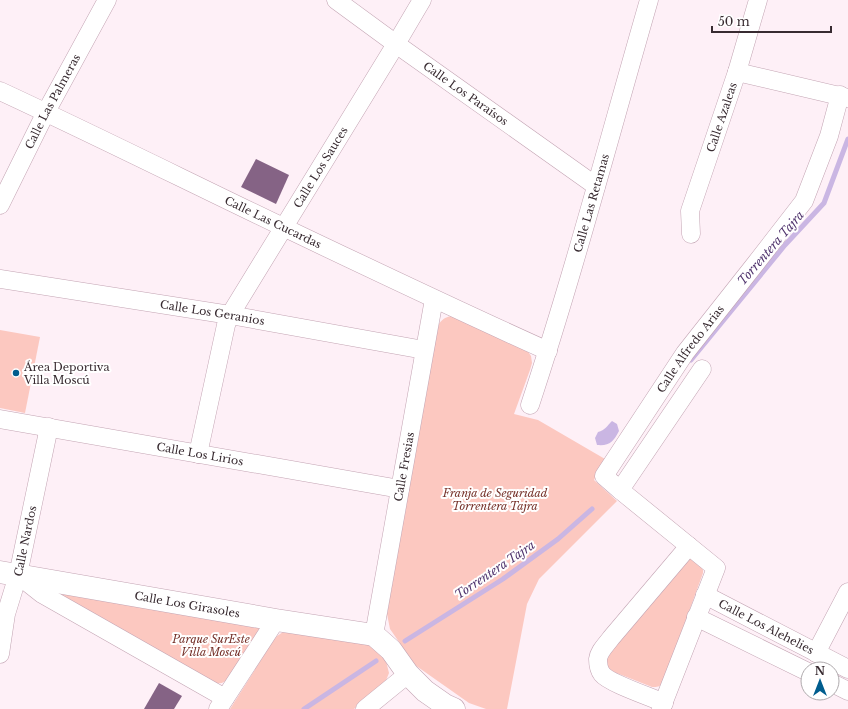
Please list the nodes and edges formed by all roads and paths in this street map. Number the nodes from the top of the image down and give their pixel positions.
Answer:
1 (107, 0) edge
2 (336, 0) edge
3 (422, 0) edge
4 (649, 0) edge
5 (758, 0) edge
6 (396, 44) junction
7 (737, 72) junction
8 (0, 91) edge
9 (844, 97) edge
10 (46, 112) junction
11 (596, 186) junction
12 (0, 205) edge
13 (284, 227) junction
14 (691, 234) dead end
15 (0, 279) edge
16 (434, 299) junction
17 (230, 315) junction
18 (424, 350) junction
19 (548, 351) junction
20 (702, 369) dead end
21 (530, 405) dead end
22 (0, 419) edge
23 (49, 427) junction
24 (198, 454) junction
25 (400, 489) junction
26 (620, 490) junction
27 (689, 546) junction
28 (9, 574) edge
29 (848, 592) edge
30 (705, 595) junction
31 (696, 617) junction
32 (276, 620) junction
33 (374, 635) junction
34 (816, 653) junction
35 (0, 654) edge
36 (800, 668) edge
37 (848, 670) edge
38 (408, 674) junction
39 (222, 704) edge
40 (662, 706) edge
41 (447, 708) edge
42 (365, 709) edge

1 - 10 street, Calle Las Palmeras
2 - 6 street, Calle Los Paraísos
3 - 6 street, Calle Los Sauces
4 - 11 street, Calle Las Retamas
5 - 7 street, Calle Azaleas
6 - 11 street, Calle Los Paraísos
6 - 13 street, Calle Los Sauces
7 - 9 street
7 - 14 street, Calle Azaleas
8 - 10 street, Calle Las Cucardas
9 - 26 street, Calle Alfredo Arias
10 - 12 street, Calle Las Palmeras
10 - 13 street, Calle Las Cucardas
11 - 19 street, Calle Las Retamas
13 - 16 street, Calle Las Cucardas
13 - 17 street, Calle Los Sauces
15 - 17 street, Calle Los Geranios
16 - 18 street, Calle Fresias
16 - 19 street, Calle Las Cucardas
17 - 18 street, Calle Los Geranios
17 - 24 street, Calle Los Sauces
18 - 25 street, Calle Fresias
19 - 21 street, Calle Las Retamas
20 - 26 street
22 - 23 street, Calle Los Lirios
23 - 24 street, Calle Los Lirios
23 - 28 street, Calle Nardos
24 - 25 street, Calle Los Lirios
25 - 33 street, Calle Fresias
26 - 27 street, Calle Alfredo Arias
27 - 30 street, Calle Alfredo Arias
27 - 40 street
28 - 32 street, Calle Los Girasoles
28 - 35 street, Calle Nardos
28 - 39 street
29 - 34 street
30 - 31 street
30 - 34 street, Calle Los Alehelies
31 - 36 street
31 - 40 street
32 - 33 street, Calle Los Girasoles
32 - 39 street
33 - 38 street
34 - 37 street, Calle Los Alehelies
38 - 41 street
38 - 42 street

